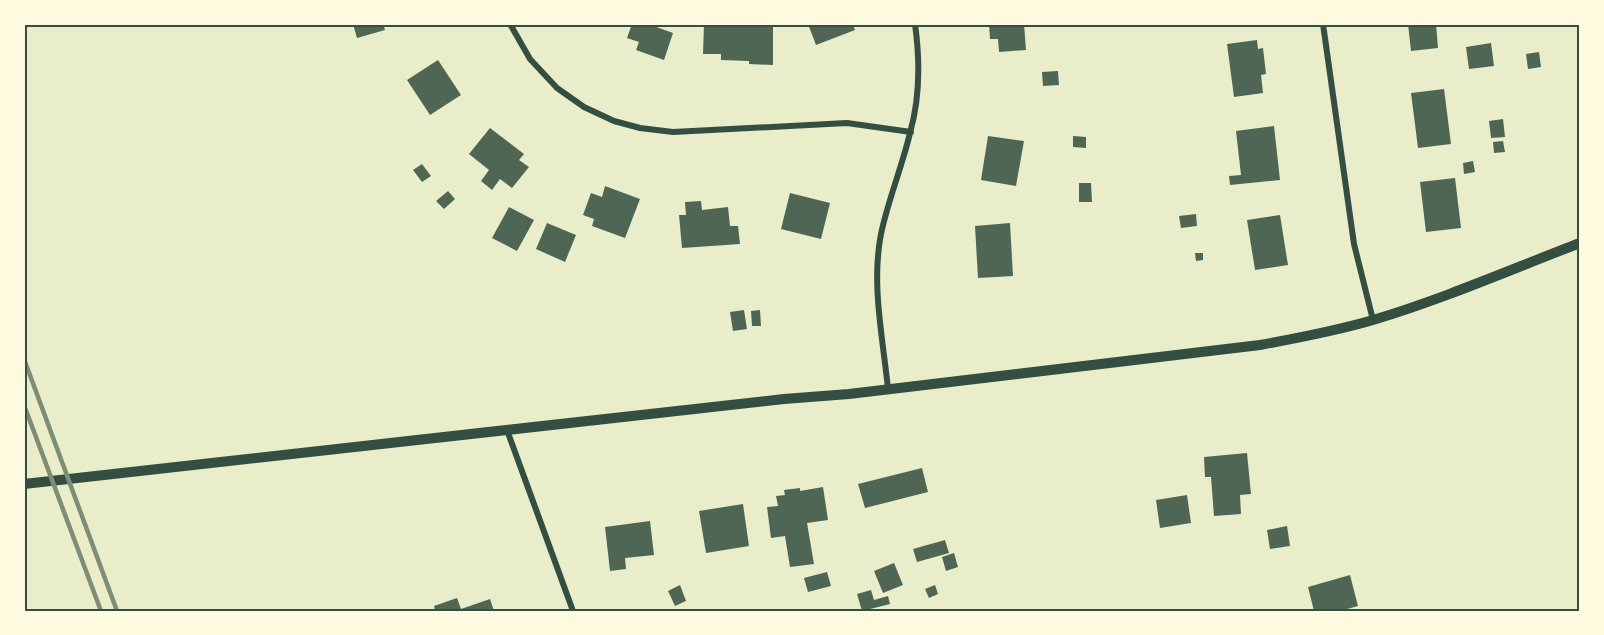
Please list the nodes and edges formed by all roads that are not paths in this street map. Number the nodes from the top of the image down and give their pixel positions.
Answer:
1 (510, 24) edge
2 (915, 24) edge
3 (1323, 24) edge
4 (911, 132) junction
5 (1580, 243) edge
6 (1373, 320) junction
7 (888, 389) junction
8 (507, 430) junction
9 (24, 484) edge
10 (573, 611) edge

1 - 4 street
2 - 4 street
3 - 6 street
4 - 7 street
5 - 6 street
6 - 7 street
7 - 8 street
8 - 9 street
8 - 10 street

